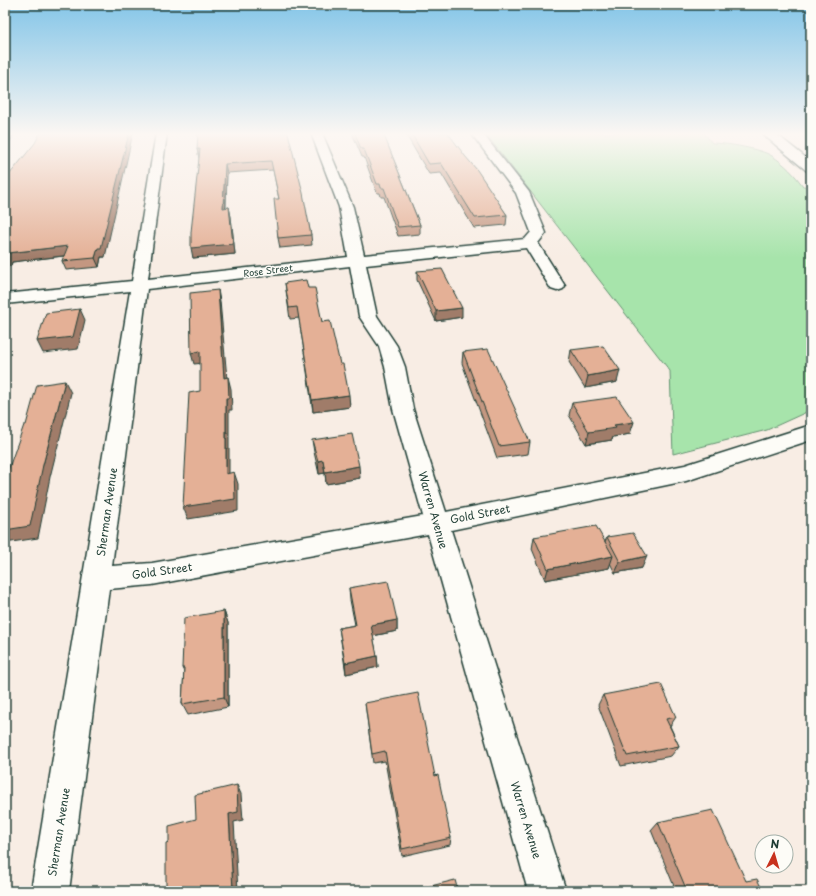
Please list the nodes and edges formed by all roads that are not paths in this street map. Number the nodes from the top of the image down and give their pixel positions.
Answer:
1 (155, 175) edge
2 (333, 175) edge
3 (509, 175) edge
4 (530, 243) junction
5 (356, 260) junction
6 (139, 285) junction
7 (557, 286) dead end
8 (5, 299) edge
9 (811, 432) edge
10 (437, 523) junction
11 (97, 579) junction
12 (50, 891) edge
13 (547, 891) edge

1 - 6 street, Sherman Avenue
2 - 5 street, Warren Avenue
3 - 4 street
4 - 5 street, Rose Street
4 - 7 street
5 - 6 street, Rose Street
5 - 10 street, Warren Avenue
6 - 8 street, Rose Street
6 - 11 street, Sherman Avenue
9 - 10 street, Gold Street
10 - 11 street, Gold Street
10 - 13 street, Warren Avenue
11 - 12 street, Sherman Avenue

